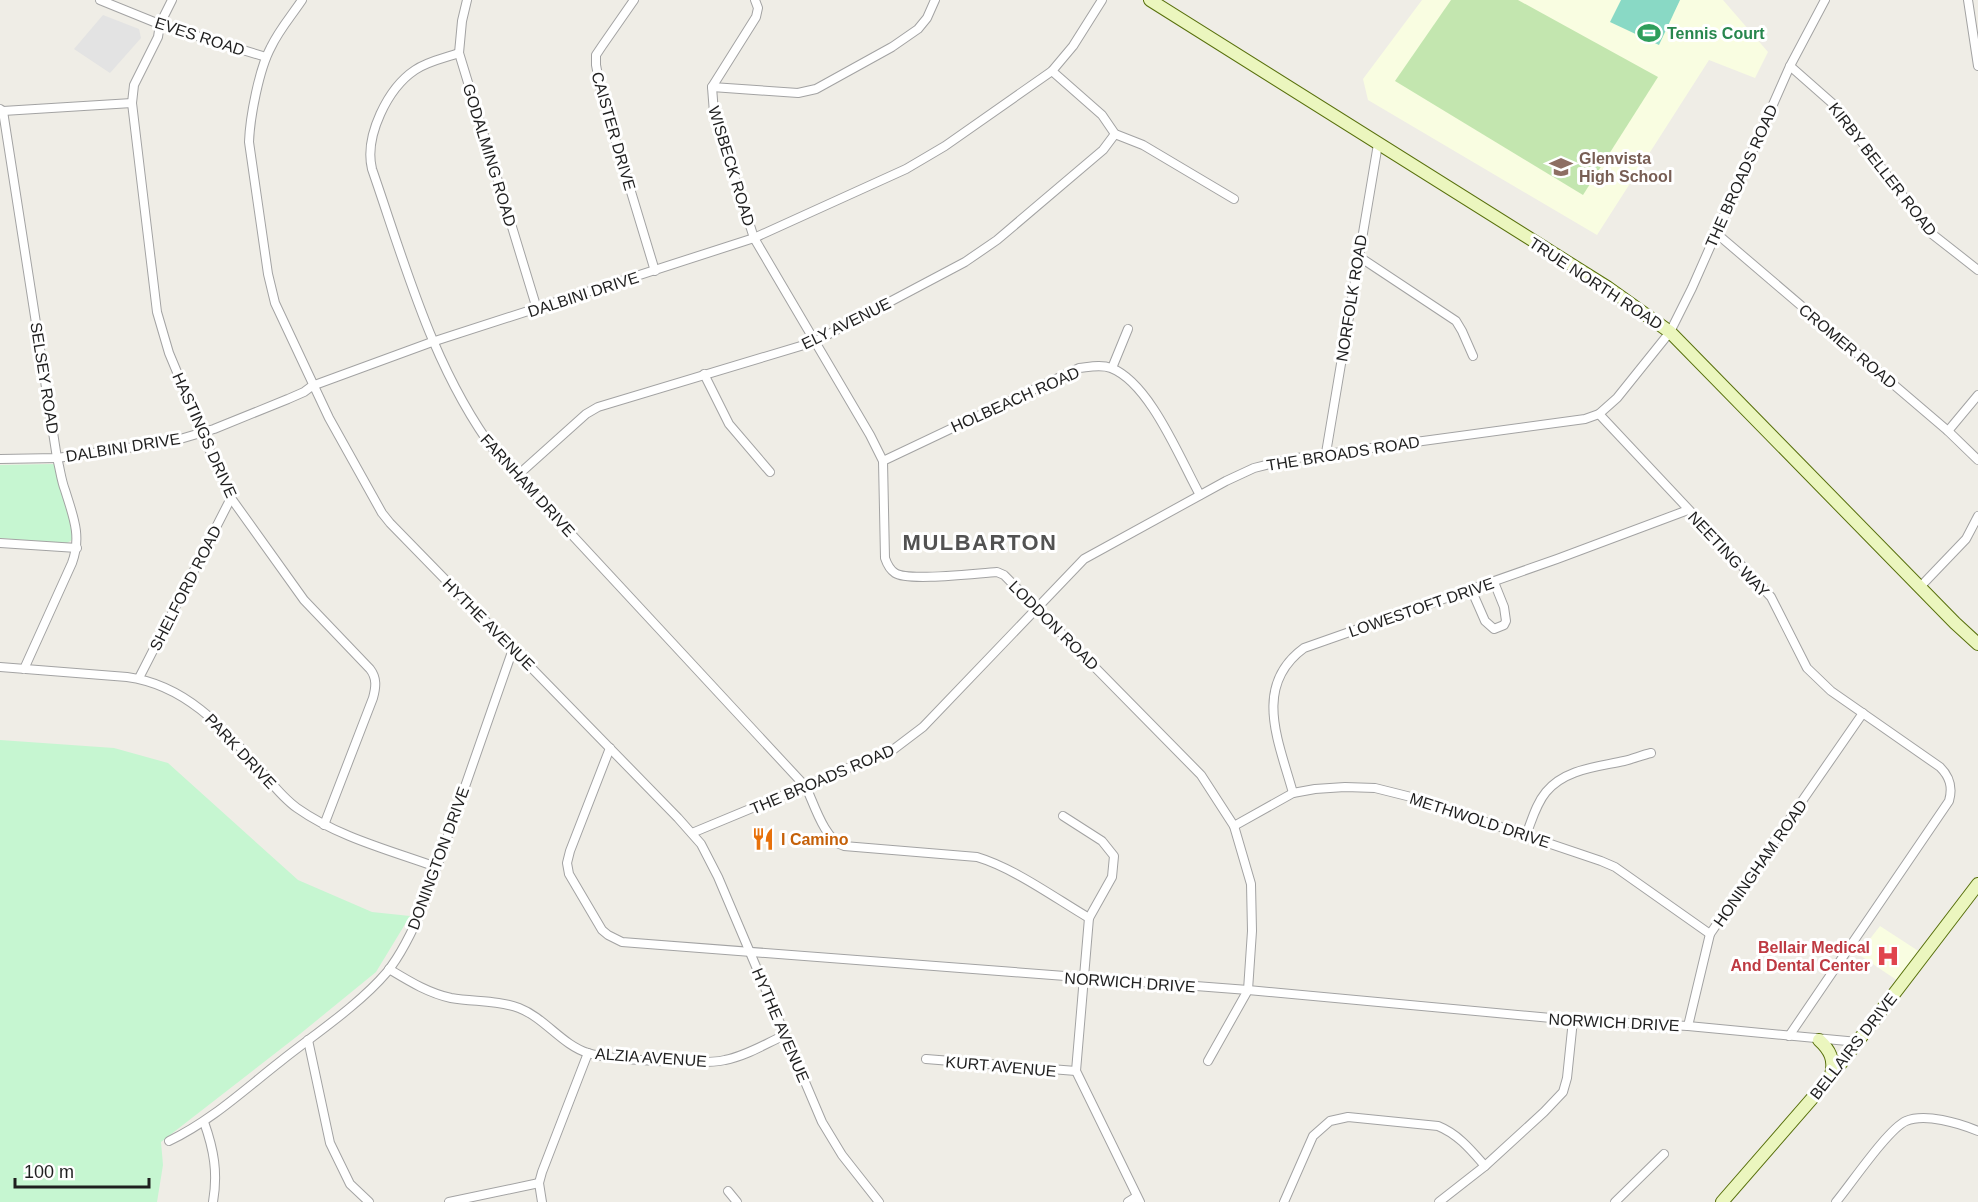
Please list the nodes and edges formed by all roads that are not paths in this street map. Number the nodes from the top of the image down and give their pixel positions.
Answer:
1 (100, 0) edge
2 (172, 0) edge
3 (302, 0) edge
4 (467, 0) edge
5 (634, 0) edge
6 (755, 0) edge
7 (935, 0) edge
8 (1102, 0) edge
9 (1150, 0) edge
10 (1825, 0) edge
11 (1968, 0) edge
12 (160, 24) junction
13 (459, 53) junction
14 (266, 57) junction
15 (1790, 66) junction
16 (1978, 66) edge
17 (1052, 71) junction
18 (712, 87) junction
19 (132, 103) junction
20 (2, 110) edge
21 (1115, 134) junction
22 (1378, 144) junction
23 (1234, 199) dead end
24 (1716, 233) junction
25 (753, 238) junction
26 (1358, 256) junction
27 (1978, 270) edge
28 (655, 271) junction
29 (537, 309) junction
30 (1128, 329) dead end
31 (1670, 332) junction
32 (432, 342) junction
33 (814, 342) junction
34 (1473, 356) dead end
35 (1112, 368) junction
36 (704, 374) junction
37 (312, 386) junction
38 (1978, 394) edge
39 (1599, 414) junction
40 (1948, 431) junction
41 (202, 433) junction
42 (1326, 453) junction
43 (57, 458) junction
44 (0, 459) edge
45 (1978, 460) edge
46 (883, 461) junction
47 (770, 472) dead end
48 (518, 475) junction
49 (1200, 495) junction
50 (231, 498) junction
51 (1688, 510) junction
52 (1978, 516) edge
53 (0, 543) edge
54 (77, 548) junction
55 (1494, 582) junction
56 (1920, 587) junction
57 (1471, 589) junction
58 (1038, 607) junction
59 (1978, 644) edge
60 (513, 649) junction
61 (0, 667) edge
62 (24, 669) junction
63 (139, 678) junction
64 (1863, 713) junction
65 (610, 748) junction
66 (1652, 753) dead end
67 (806, 786) junction
68 (1293, 793) junction
69 (1063, 816) dead end
70 (324, 825) junction
71 (1234, 826) junction
72 (692, 833) junction
73 (1526, 835) junction
74 (436, 867) junction
75 (1978, 884) edge
76 (1089, 918) junction
77 (1710, 934) junction
78 (750, 952) junction
79 (389, 969) junction
80 (1083, 979) junction
81 (1248, 990) junction
82 (1573, 1020) junction
83 (1688, 1026) junction
84 (784, 1035) junction
85 (1789, 1036) junction
86 (308, 1040) junction
87 (1819, 1040) junction
88 (1858, 1042) junction
89 (588, 1053) junction
90 (926, 1059) dead end
91 (1208, 1061) dead end
92 (1076, 1071) junction
93 (1829, 1079) junction
94 (204, 1122) junction
95 (1978, 1131) edge
96 (169, 1141) dead end
97 (1664, 1154) dead end
98 (1485, 1166) junction
99 (539, 1183) junction
100 (728, 1191) dead end
101 (1138, 1199) edge
102 (213, 1202) edge
103 (369, 1202) edge
104 (449, 1202) edge
105 (542, 1202) edge
106 (737, 1202) edge
107 (879, 1202) edge
108 (1128, 1202) edge
109 (1284, 1202) edge
110 (1439, 1202) edge
111 (1615, 1202) edge
112 (1722, 1202) edge
113 (1836, 1202) edge

1 - 12 street, EVES ROAD
2 - 12 street, HASTINGS DRIVE
3 - 14 street, HYTHE AVENUE
4 - 13 street, GODALMING ROAD
5 - 28 street, CAISTER DRIVE
6 - 18 street, WISBECK ROAD
7 - 18 street
8 - 17 street, DALBINI DRIVE
9 - 22 main road, TRUE NORTH ROAD
10 - 15 street, THE BROADS ROAD
11 - 16 street
12 - 14 street, EVES ROAD
12 - 19 street, HASTINGS DRIVE
13 - 29 street, GODALMING ROAD
13 - 32 street, FARNHAM DRIVE
14 - 37 street, HYTHE AVENUE
15 - 24 street, THE BROADS ROAD
15 - 27 street, KIRBY BELLER ROAD
17 - 21 street
17 - 25 street, DALBINI DRIVE
18 - 25 street, WISBECK ROAD
19 - 20 street
19 - 41 street, HASTINGS DRIVE
20 - 43 street, SELSEY ROAD
21 - 23 street
21 - 33 street, ELY AVENUE
22 - 26 street, NORFOLK ROAD
22 - 31 main road, TRUE NORTH ROAD
24 - 31 street, THE BROADS ROAD
24 - 40 street, CROMER ROAD
25 - 28 street, DALBINI DRIVE
25 - 33 street, LODDON ROAD
26 - 34 street
26 - 42 street, NORFOLK ROAD
28 - 29 street, DALBINI DRIVE
29 - 32 street, DALBINI DRIVE
30 - 35 street
31 - 39 street, THE BROADS ROAD
31 - 56 main road, TRUE NORTH ROAD
32 - 37 street, DALBINI DRIVE
32 - 48 street, FARNHAM DRIVE
33 - 36 street, ELY AVENUE
33 - 46 street, LODDON ROAD
35 - 46 street, HOLBEACH ROAD
35 - 49 street
36 - 47 street
36 - 48 street, ELY AVENUE
37 - 41 street, DALBINI DRIVE
37 - 60 street, HYTHE AVENUE
38 - 40 street
39 - 42 street, THE BROADS ROAD
39 - 51 street, NEETING WAY
40 - 45 street, CROMER ROAD
41 - 43 street, DALBINI DRIVE
41 - 50 street, HASTINGS DRIVE
42 - 49 street, THE BROADS ROAD
43 - 44 street, DALBINI DRIVE
43 - 54 street, SELSEY ROAD
46 - 58 street, LODDON ROAD
48 - 67 street, FARNHAM DRIVE
49 - 58 street, THE BROADS ROAD
50 - 63 street, SHELFORD ROAD
50 - 70 street, HASTINGS DRIVE
51 - 55 street, LOWESTOFT DRIVE
51 - 64 street, NEETING WAY
52 - 56 street
53 - 54 street
54 - 62 street
55 - 57 street, LOWESTOFT DRIVE
55 - 57 street
56 - 59 main road, TRUE NORTH ROAD
57 - 68 street, LOWESTOFT DRIVE
58 - 67 street, THE BROADS ROAD
58 - 71 street, LODDON ROAD
60 - 65 street, HYTHE AVENUE
60 - 74 street, DONINGTON DRIVE
61 - 62 street, PARK DRIVE
62 - 63 street, PARK DRIVE
63 - 70 street, PARK DRIVE
64 - 77 street, HONINGHAM ROAD
64 - 85 street, NEETING WAY
65 - 72 street, HYTHE AVENUE
65 - 78 street, NORWICH DRIVE
66 - 73 street
67 - 72 street, THE BROADS ROAD
67 - 76 street, FARNHAM DRIVE
68 - 71 street, METHWOLD DRIVE
68 - 73 street, METHWOLD DRIVE
69 - 76 street
70 - 74 street, PARK DRIVE
71 - 81 street, LODDON ROAD
72 - 78 street, HYTHE AVENUE
73 - 77 street, METHWOLD DRIVE
74 - 79 street, DONINGTON DRIVE
75 - 88 main road, BELLAIRS DRIVE
76 - 80 street
77 - 83 street, HONINGHAM ROAD
78 - 80 street, NORWICH DRIVE
78 - 84 street, HYTHE AVENUE
79 - 86 street, DONINGTON DRIVE
79 - 89 street, ALZIA AVENUE
80 - 81 street, NORWICH DRIVE
80 - 92 street
81 - 82 street, NORWICH DRIVE
81 - 91 street, LODDON ROAD
82 - 83 street, NORWICH DRIVE
82 - 98 street
83 - 85 street, NORWICH DRIVE
84 - 89 street, ALZIA AVENUE
84 - 107 street, HYTHE AVENUE
85 - 87 street, NORWICH DRIVE
86 - 94 street, DONINGTON DRIVE
86 - 103 street
87 - 88 street, NORWICH DRIVE
87 - 93 main road
88 - 93 main road, BELLAIRS DRIVE
89 - 99 street
90 - 92 street, KURT AVENUE
92 - 101 street
93 - 112 main road, BELLAIRS DRIVE
94 - 96 street, DONINGTON DRIVE
94 - 102 street
95 - 113 street
97 - 111 street
98 - 109 street
98 - 110 street
99 - 104 street
99 - 105 street
100 - 106 street
101 - 108 street

